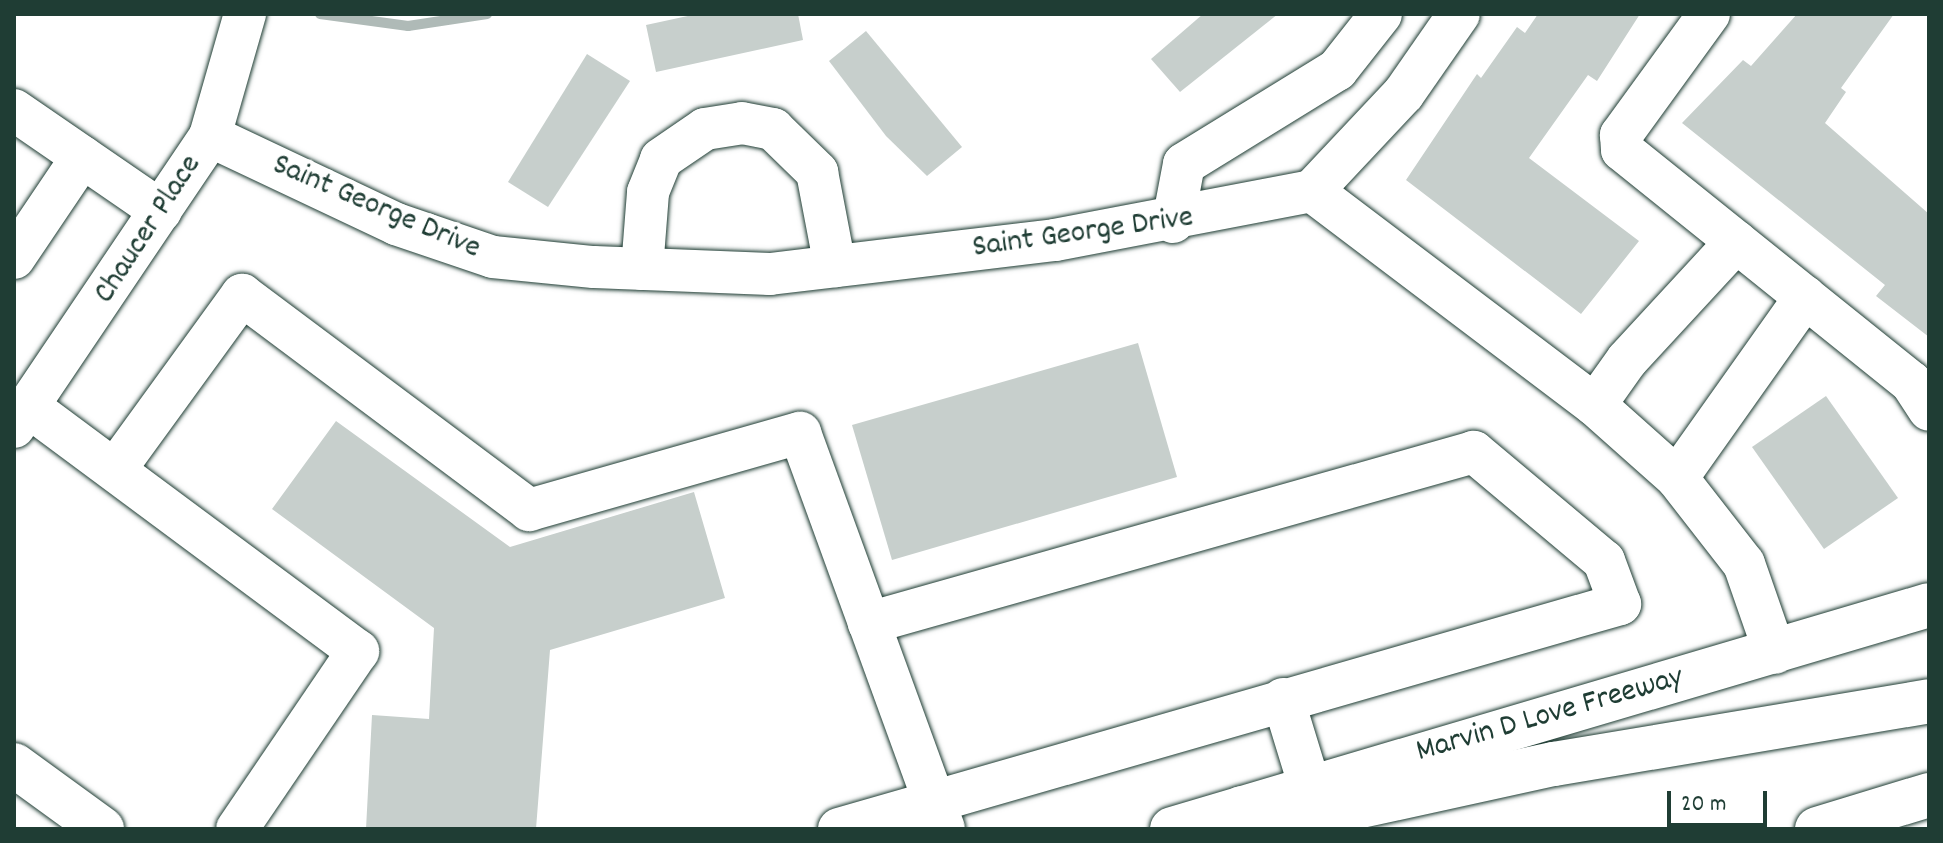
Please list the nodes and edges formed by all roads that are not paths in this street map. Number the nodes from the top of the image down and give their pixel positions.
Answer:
1 (245, 14) edge
2 (1381, 14) edge
3 (1459, 14) edge
4 (1709, 14) edge
5 (14, 110) edge
6 (210, 136) junction
7 (82, 157) junction
8 (1312, 191) junction
9 (161, 211) junction
10 (1173, 222) junction
11 (1736, 242) junction
12 (14, 258) edge
13 (835, 266) junction
14 (642, 269) junction
15 (1805, 297) junction
16 (1595, 405) junction
17 (1929, 410) edge
18 (21, 417) edge
19 (117, 467) junction
20 (1677, 478) junction
21 (1929, 605) edge
22 (869, 623) junction
23 (1775, 653) junction
24 (1283, 699) junction
25 (1929, 701) edge
26 (14, 765) edge
27 (1309, 784) junction
28 (1929, 795) edge
29 (1242, 808) junction
30 (938, 814) edge
31 (251, 824) edge
32 (102, 829) edge
33 (839, 829) edge
34 (1172, 829) edge
35 (1817, 829) edge

1 - 6 street, Chaucer Place
2 - 10 street
3 - 8 street
4 - 11 street
5 - 7 street
6 - 9 street, Chaucer Place
6 - 14 street, Saint George Drive
7 - 9 street
7 - 12 street
8 - 10 street, Saint George Drive
8 - 16 street
9 - 18 street, Chaucer Place
10 - 13 street, Saint George Drive
11 - 15 street
11 - 16 street
13 - 14 street, Saint George Drive
13 - 14 street
15 - 17 street
15 - 20 street
16 - 20 street
18 - 19 street
19 - 22 street
19 - 31 street
20 - 23 street
21 - 23 main road, Marvin D Love Freeway
22 - 24 street
22 - 30 street
23 - 27 main road, Marvin D Love Freeway
24 - 27 street
24 - 30 street
25 - 29 main road
26 - 32 main road
27 - 29 main road, Marvin D Love Freeway
28 - 35 main road
29 - 34 main road, Marvin D Love Freeway
30 - 33 street

